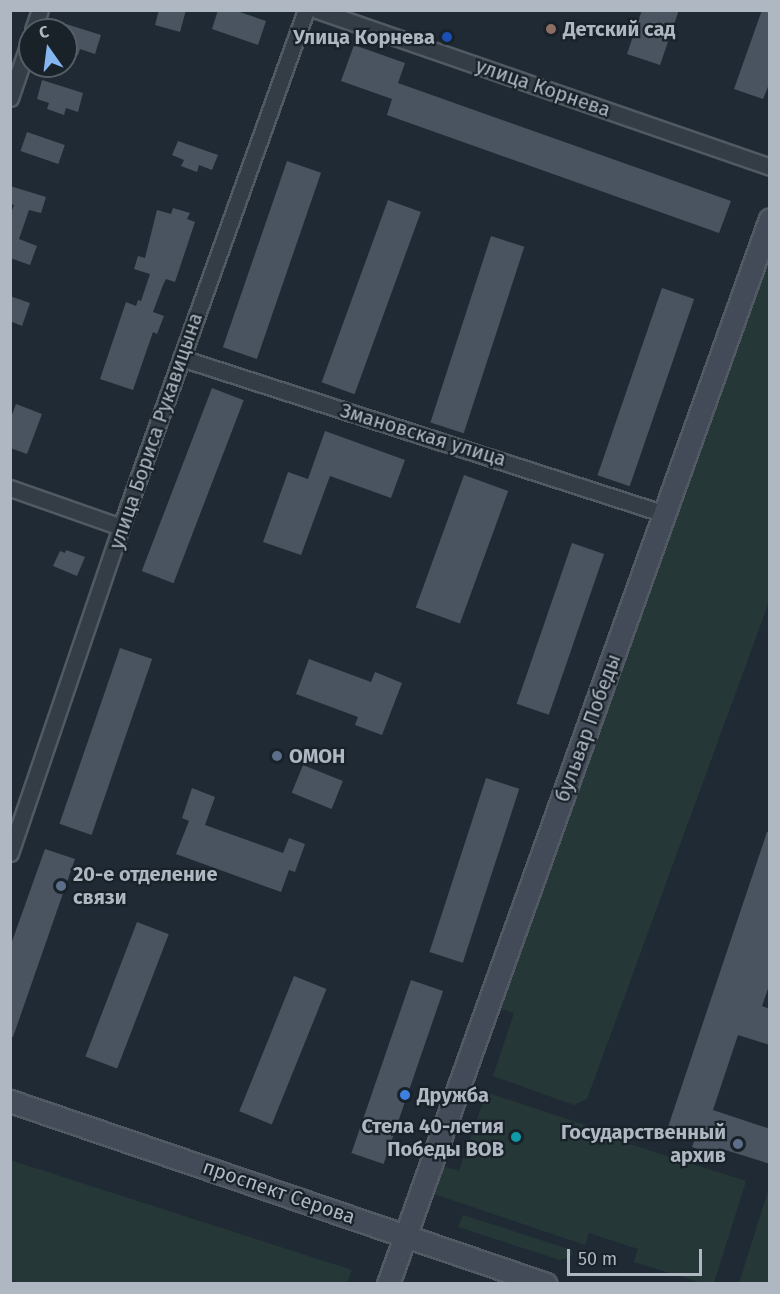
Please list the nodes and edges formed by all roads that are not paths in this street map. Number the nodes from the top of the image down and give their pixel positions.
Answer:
1 (306, 10) edge
2 (317, 10) edge
3 (18, 75) edge
4 (10, 98) edge
5 (770, 167) edge
6 (770, 219) edge
7 (181, 358) junction
8 (10, 488) edge
9 (664, 514) junction
10 (121, 527) junction
11 (10, 853) edge
12 (10, 1101) edge
13 (406, 1236) junction
14 (388, 1284) edge
15 (546, 1284) edge

1 - 7 street, улица Бориса Рукавицына
2 - 5 street, улица Корнева
3 - 4 street
6 - 9 street, бульвар Победы
7 - 9 street, Змановская улица
7 - 10 street, улица Бориса Рукавицына
8 - 10 street
9 - 13 street, бульвар Победы
10 - 11 street, улица Бориса Рукавицына
12 - 13 street, проспект Серова
13 - 14 street, бульвар Победы
13 - 15 street, проспект Серова

